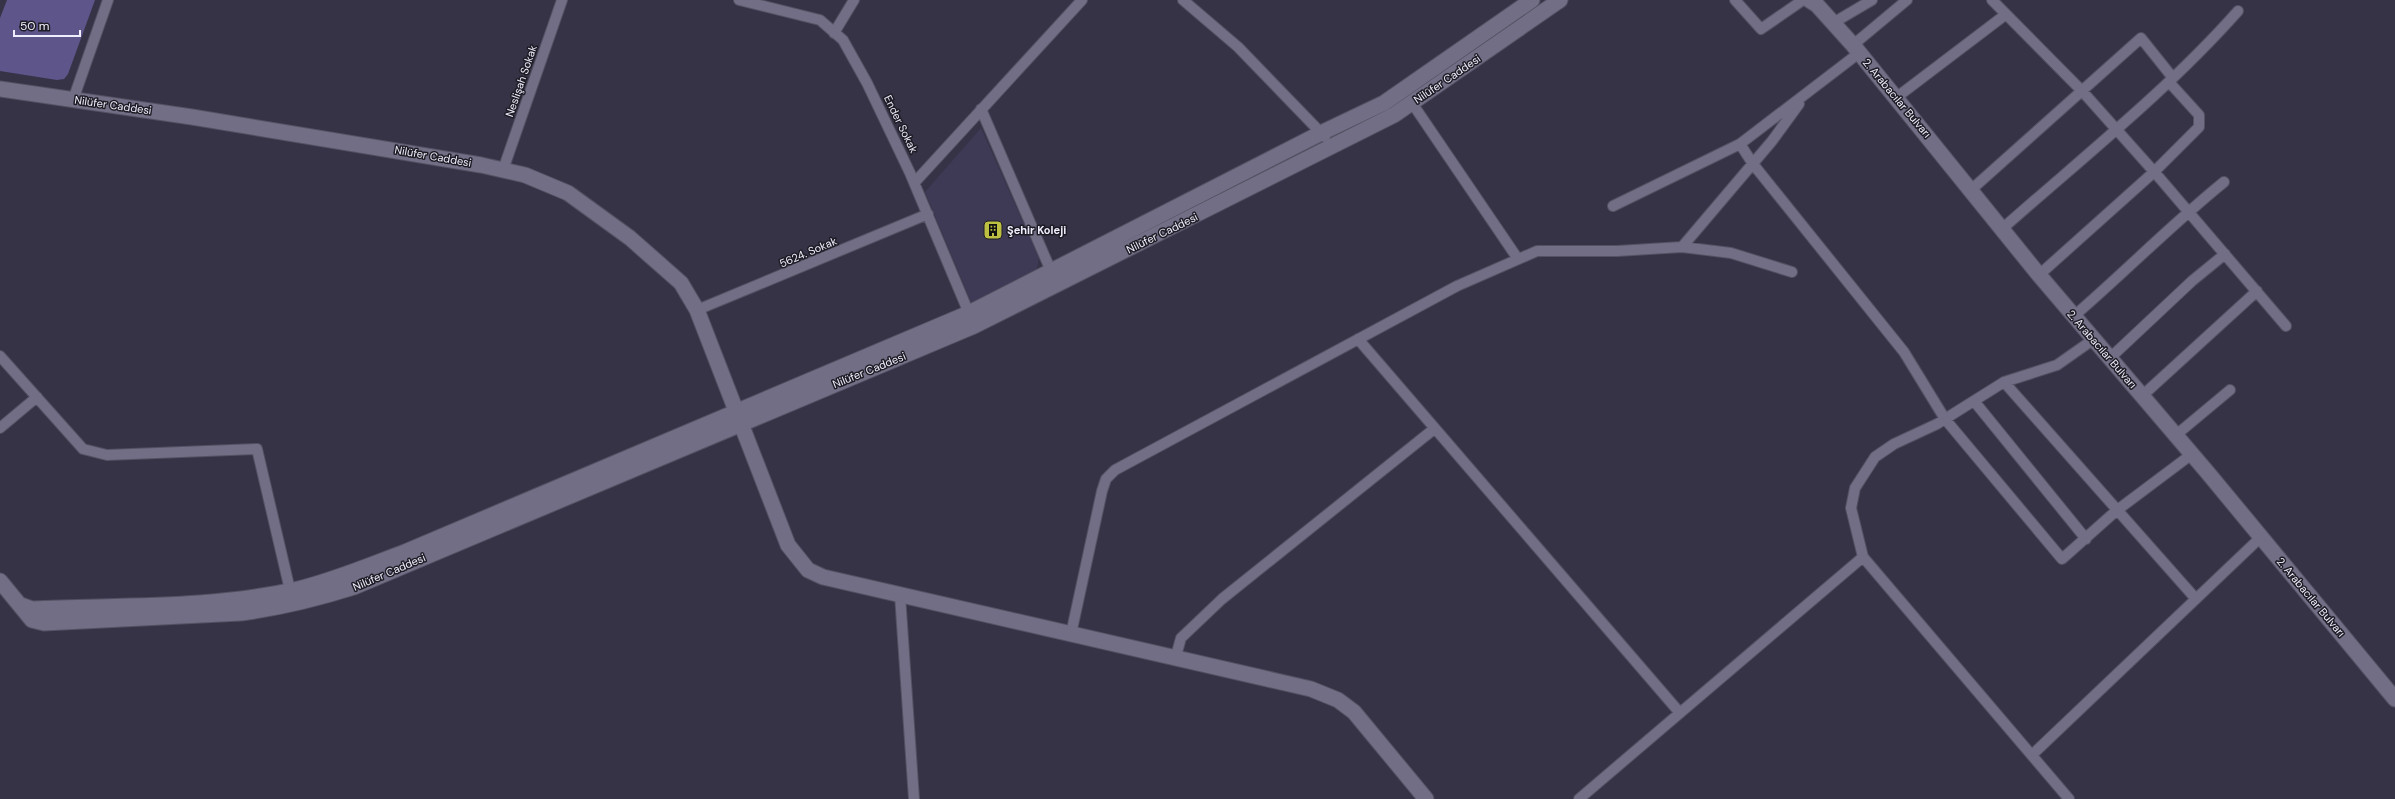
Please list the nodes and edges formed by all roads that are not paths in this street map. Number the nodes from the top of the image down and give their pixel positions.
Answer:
1 (108, 0) edge
2 (562, 0) edge
3 (740, 0) edge
4 (854, 0) edge
5 (1082, 0) edge
6 (1183, 0) edge
7 (1532, 0) edge
8 (1560, 0) edge
9 (1735, 0) edge
10 (1872, 0) edge
11 (1907, 0) edge
12 (1992, 0) edge
13 (1814, 1) edge
14 (2238, 11) dead end
15 (2006, 15) junction
16 (1834, 23) junction
17 (834, 33) junction
18 (1856, 49) junction
19 (2171, 80) junction
20 (0, 90) edge
21 (2083, 92) junction
22 (1806, 94) junction
23 (1897, 97) junction
24 (73, 100) junction
25 (1412, 103) junction
26 (981, 109) junction
27 (2116, 129) junction
28 (1321, 133) junction
29 (1740, 144) junction
30 (1334, 146) junction
31 (1753, 164) junction
32 (503, 170) junction
33 (2154, 172) junction
34 (914, 182) junction
35 (2224, 182) dead end
36 (1972, 189) junction
37 (1613, 206) dead end
38 (2188, 211) junction
39 (928, 214) junction
40 (2002, 229) junction
41 (1682, 247) junction
42 (2225, 254) junction
43 (1518, 259) junction
44 (1051, 271) junction
45 (1792, 272) dead end
46 (2039, 275) junction
47 (2257, 291) junction
48 (697, 310) junction
49 (2074, 316) junction
50 (971, 320) junction
51 (2286, 326) dead end
52 (1358, 339) junction
53 (2094, 339) junction
54 (0, 356) edge
55 (2110, 358) junction
56 (2004, 382) junction
57 (2230, 390) dead end
58 (2142, 396) junction
59 (37, 397) junction
60 (1974, 401) junction
61 (739, 417) junction
62 (1945, 419) junction
63 (0, 428) edge
64 (1434, 429) junction
65 (2176, 435) junction
66 (2192, 454) junction
67 (2116, 511) junction
68 (2261, 537) junction
69 (2086, 538) junction
70 (1863, 557) junction
71 (0, 581) edge
72 (290, 590) junction
73 (900, 595) junction
74 (2196, 599) junction
75 (21, 605) junction
76 (1071, 634) junction
77 (1176, 656) junction
78 (2395, 699) edge
79 (1680, 713) junction
80 (2032, 755) junction
81 (914, 799) edge
82 (1426, 799) edge
83 (1579, 799) edge
84 (2069, 799) edge

1 - 24 street
2 - 32 street, Neslişah Sokak
3 - 17 street, Ender Sokak
4 - 17 street
5 - 26 street
6 - 28 street
7 - 28 street
8 - 25 street, Nilüfer Caddesi
9 - 13 street
10 - 16 street
11 - 18 street
12 - 15 street
13 - 16 street, 2. Arabacılar Bulvarı
14 - 19 street
15 - 21 street
15 - 23 street
16 - 18 street, 2. Arabacılar Bulvarı
17 - 34 street, Ender Sokak
18 - 22 street
18 - 23 street, 2. Arabacılar Bulvarı
19 - 21 street
19 - 27 street
19 - 33 street
20 - 24 street, Nilüfer Caddesi
21 - 27 street
21 - 36 street
22 - 29 street
22 - 31 street
23 - 36 street, 2. Arabacılar Bulvarı
24 - 32 street, Nilüfer Caddesi
25 - 30 street, Nilüfer Caddesi
25 - 43 street
26 - 34 street
26 - 44 street
27 - 33 street
27 - 40 street
28 - 30 street
28 - 44 street
29 - 31 street
29 - 37 street
30 - 50 street, Nilüfer Caddesi
31 - 41 street
31 - 62 street
32 - 48 street, Nilüfer Caddesi
33 - 38 street
33 - 46 street
34 - 39 street, Ender Sokak
35 - 38 street
36 - 40 street, 2. Arabacılar Bulvarı
38 - 42 street
38 - 49 street
39 - 48 street, 5624. Sokak
39 - 50 street, Ender Sokak
40 - 46 street, 2. Arabacılar Bulvarı
41 - 43 street
41 - 45 street
42 - 47 street
42 - 55 street
43 - 52 street
44 - 50 street
46 - 49 street, 2. Arabacılar Bulvarı
47 - 51 street
47 - 58 street
48 - 61 street, Nilüfer Caddesi
49 - 53 street, 2. Arabacılar Bulvarı
50 - 61 street, Nilüfer Caddesi
52 - 64 street
52 - 76 street
53 - 55 street, 2. Arabacılar Bulvarı
53 - 56 street
54 - 59 street
55 - 58 street, 2. Arabacılar Bulvarı
56 - 60 street
56 - 67 street
57 - 65 street
58 - 65 street, 2. Arabacılar Bulvarı
59 - 63 street
59 - 72 street
60 - 62 street
60 - 69 street
61 - 72 street
61 - 73 street
61 - 75 street, Nilüfer Caddesi
62 - 69 street
62 - 70 street
64 - 77 street
64 - 79 street
65 - 66 street, 2. Arabacılar Bulvarı
66 - 67 street
66 - 68 street, 2. Arabacılar Bulvarı
67 - 69 street
67 - 74 street
68 - 74 street
68 - 78 street, 2. Arabacılar Bulvarı
70 - 79 street
70 - 80 street
71 - 75 street, Nilüfer Caddesi
72 - 75 street
73 - 76 street
73 - 81 street
74 - 80 street
76 - 77 street
77 - 82 street
79 - 83 street
80 - 84 street

